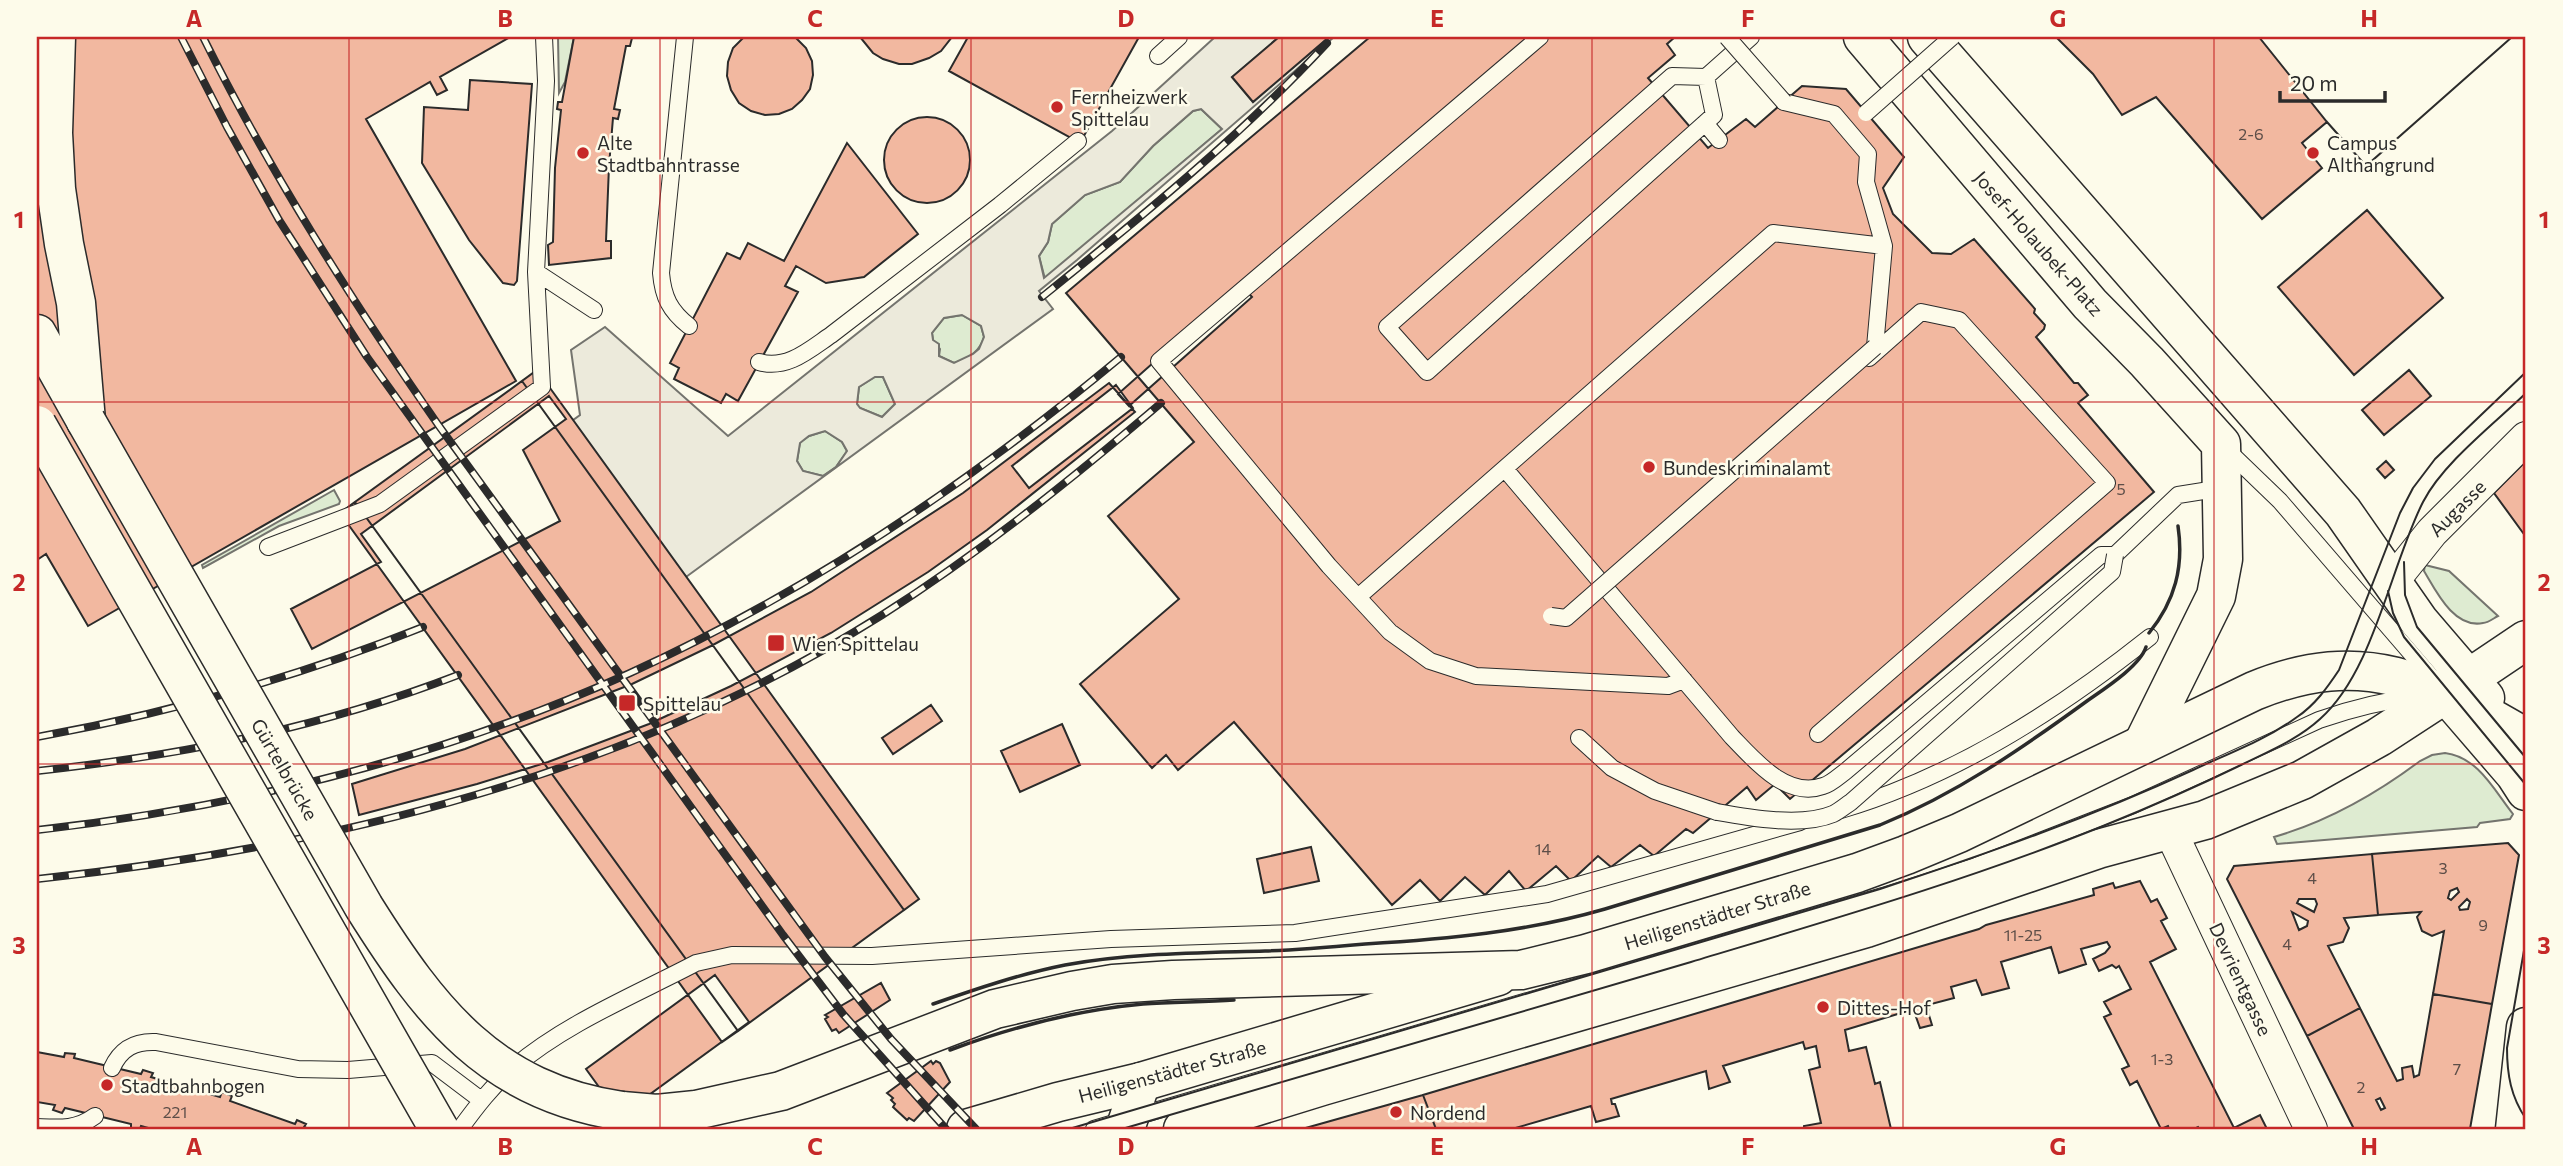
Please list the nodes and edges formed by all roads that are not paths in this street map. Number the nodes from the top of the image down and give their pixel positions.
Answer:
1 (56, 37) edge
2 (544, 37) edge
3 (685, 37) edge
4 (1179, 37) edge
5 (1540, 37) edge
6 (1727, 37) edge
7 (1751, 37) edge
8 (1863, 37) edge
9 (1927, 37) edge
10 (1952, 37) edge
11 (1158, 56) dead end
12 (1706, 77) junction
13 (1705, 122) junction
14 (1848, 130) junction
15 (1719, 140) dead end
16 (1078, 141) dead end
17 (1884, 246) junction
18 (536, 271) junction
19 (594, 310) dead end
20 (689, 326) dead end
21 (37, 334) edge
22 (759, 362) dead end
23 (2260, 415) junction
24 (86, 421) junction
25 (37, 425) edge
26 (2526, 438) edge
27 (2221, 444) junction
28 (1505, 469) junction
29 (2222, 488) junction
30 (268, 547) dead end
31 (2115, 555) junction
32 (1607, 590) junction
33 (2382, 595) junction
34 (1358, 597) junction
35 (1551, 616) dead end
36 (2150, 637) dead end
37 (2526, 640) edge
38 (1684, 680) junction
39 (2457, 686) junction
40 (2518, 733) edge
41 (1818, 734) dead end
42 (1579, 738) dead end
43 (2143, 744) junction
44 (2526, 792) edge
45 (2170, 830) junction
46 (1521, 970) junction
47 (2526, 1027) edge
48 (112, 1068) dead end
49 (1141, 1082) junction
50 (481, 1100) junction
51 (95, 1115) dead end
52 (1116, 1126) edge
53 (37, 1127) edge
54 (439, 1129) edge
55 (460, 1129) edge
56 (966, 1129) edge
57 (1183, 1129) edge
58 (2311, 1129) edge
59 (2515, 1129) edge

1 - 24 main road
2 - 18 lane
3 - 20 lane
4 - 11 lane
5 - 34 lane
6 - 14 lane, bridge
7 - 12 lane
8 - 27 main road, Josef-Holaubek-Platz
9 - 23 main road
10 - 14 lane, bridge
12 - 13 lane
12 - 13 lane
13 - 15 lane
14 - 17 lane
16 - 22 lane
17 - 28 lane
17 - 35 lane, bridge
18 - 19 lane
18 - 30 lane
21 - 24 main road, Gürtelbrücke
23 - 27 street
23 - 33 main road
24 - 46 main road, Gürtelbrücke, bridge
25 - 54 main road, bridge
26 - 33 street, Augasse
27 - 29 main road
27 - 33 lane
28 - 32 lane
28 - 34 lane
29 - 31 lane
29 - 43 main road
31 - 38 lane
31 - 42 lane, bridge
32 - 38 lane
32 - 41 lane
33 - 39 main road
34 - 38 lane
36 - 50 lane
37 - 39 main road
39 - 40 main road, Heiligenstädter Straße
39 - 43 main road, Heiligenstädter Straße
39 - 44 main road
39 - 45 main road
39 - 52 lane
43 - 46 main road, Heiligenstädter Straße
45 - 57 main road
45 - 58 street, Devrientgasse
46 - 49 main road, Heiligenstädter Straße
47 - 59 main road
48 - 50 lane
49 - 52 main road
49 - 56 main road, Heiligenstädter Straße
50 - 55 lane
51 - 53 lane

